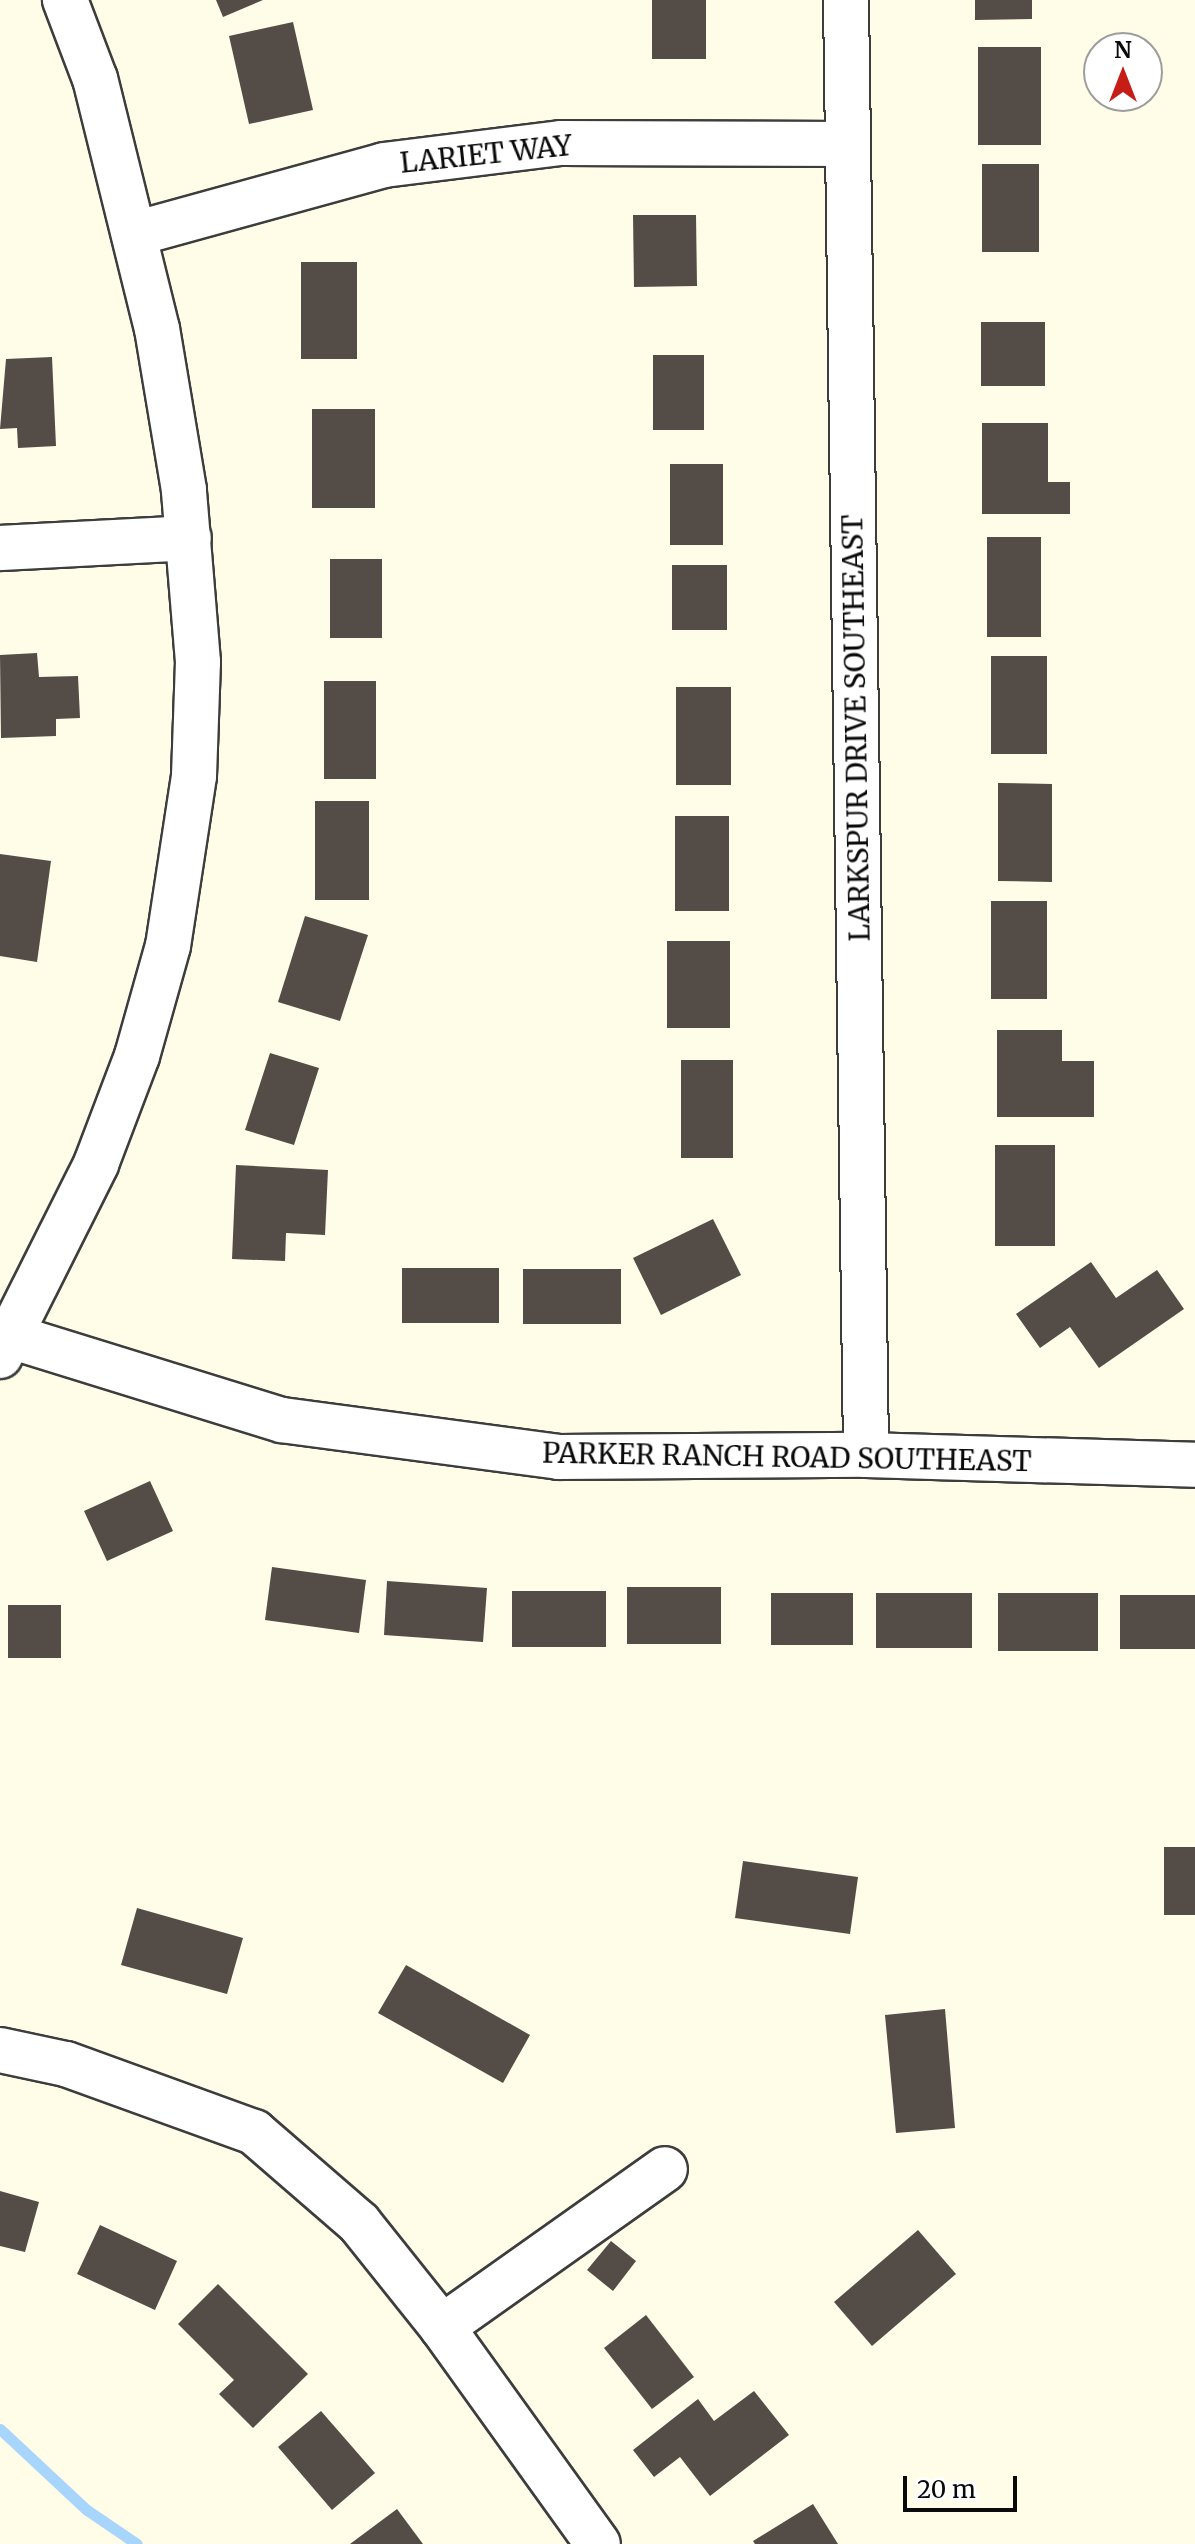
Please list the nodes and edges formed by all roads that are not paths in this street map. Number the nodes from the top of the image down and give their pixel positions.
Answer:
1 (65, 0) edge
2 (846, 0) edge
3 (848, 144) junction
4 (134, 234) junction
5 (189, 538) junction
6 (0, 548) edge
7 (5, 1346) edge
8 (866, 1455) junction
9 (1195, 1465) edge
10 (0, 2050) edge
11 (665, 2169) dead end
12 (442, 2327) junction
13 (598, 2544) edge

1 - 4 street
2 - 3 street, LARKSPUR DRIVE SOUTHEAST
3 - 4 street, LARIET WAY
3 - 8 street, LARKSPUR DRIVE SOUTHEAST
4 - 5 street
5 - 6 street
5 - 7 street
7 - 8 street, PARKER RANCH ROAD SOUTHEAST
8 - 9 street, PARKER RANCH ROAD SOUTHEAST
10 - 12 street
11 - 12 street
12 - 13 street

